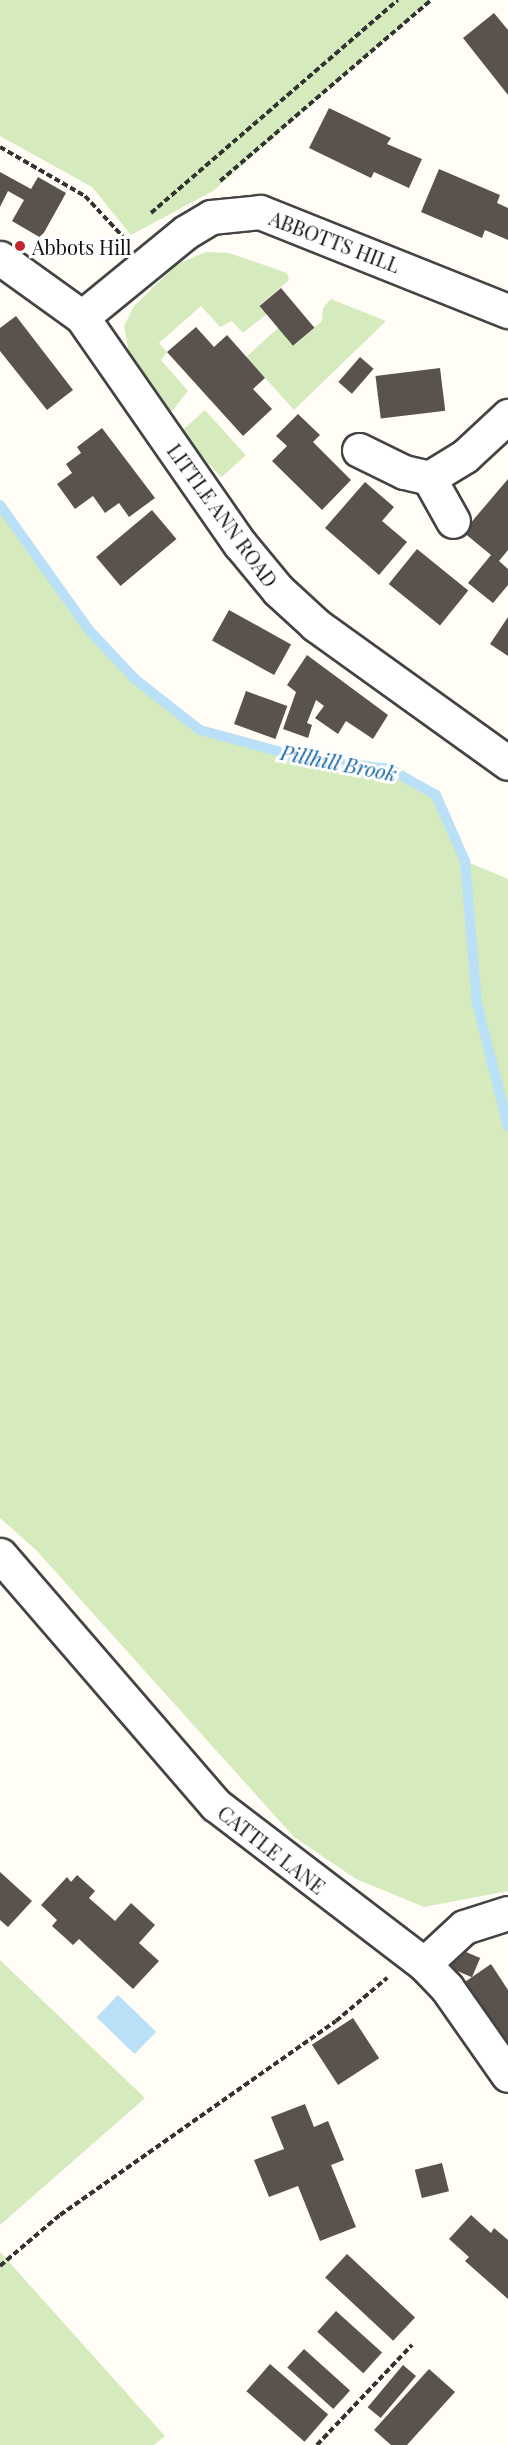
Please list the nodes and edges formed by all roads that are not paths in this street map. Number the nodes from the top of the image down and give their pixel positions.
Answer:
1 (0, 258) edge
2 (508, 311) edge
3 (82, 317) junction
4 (508, 416) edge
5 (359, 450) dead end
6 (429, 478) junction
7 (453, 521) dead end
8 (508, 763) edge
9 (0, 1556) edge
10 (508, 1913) edge
11 (424, 1964) junction
12 (508, 2075) edge

1 - 3 street, LITTLE ANN ROAD
2 - 3 street, ABBOTTS HILL
3 - 8 street, LITTLE ANN ROAD
4 - 6 street
5 - 6 street
6 - 7 street
9 - 11 street, CATTLE LANE
10 - 11 street
11 - 12 street, CATTLE LANE

